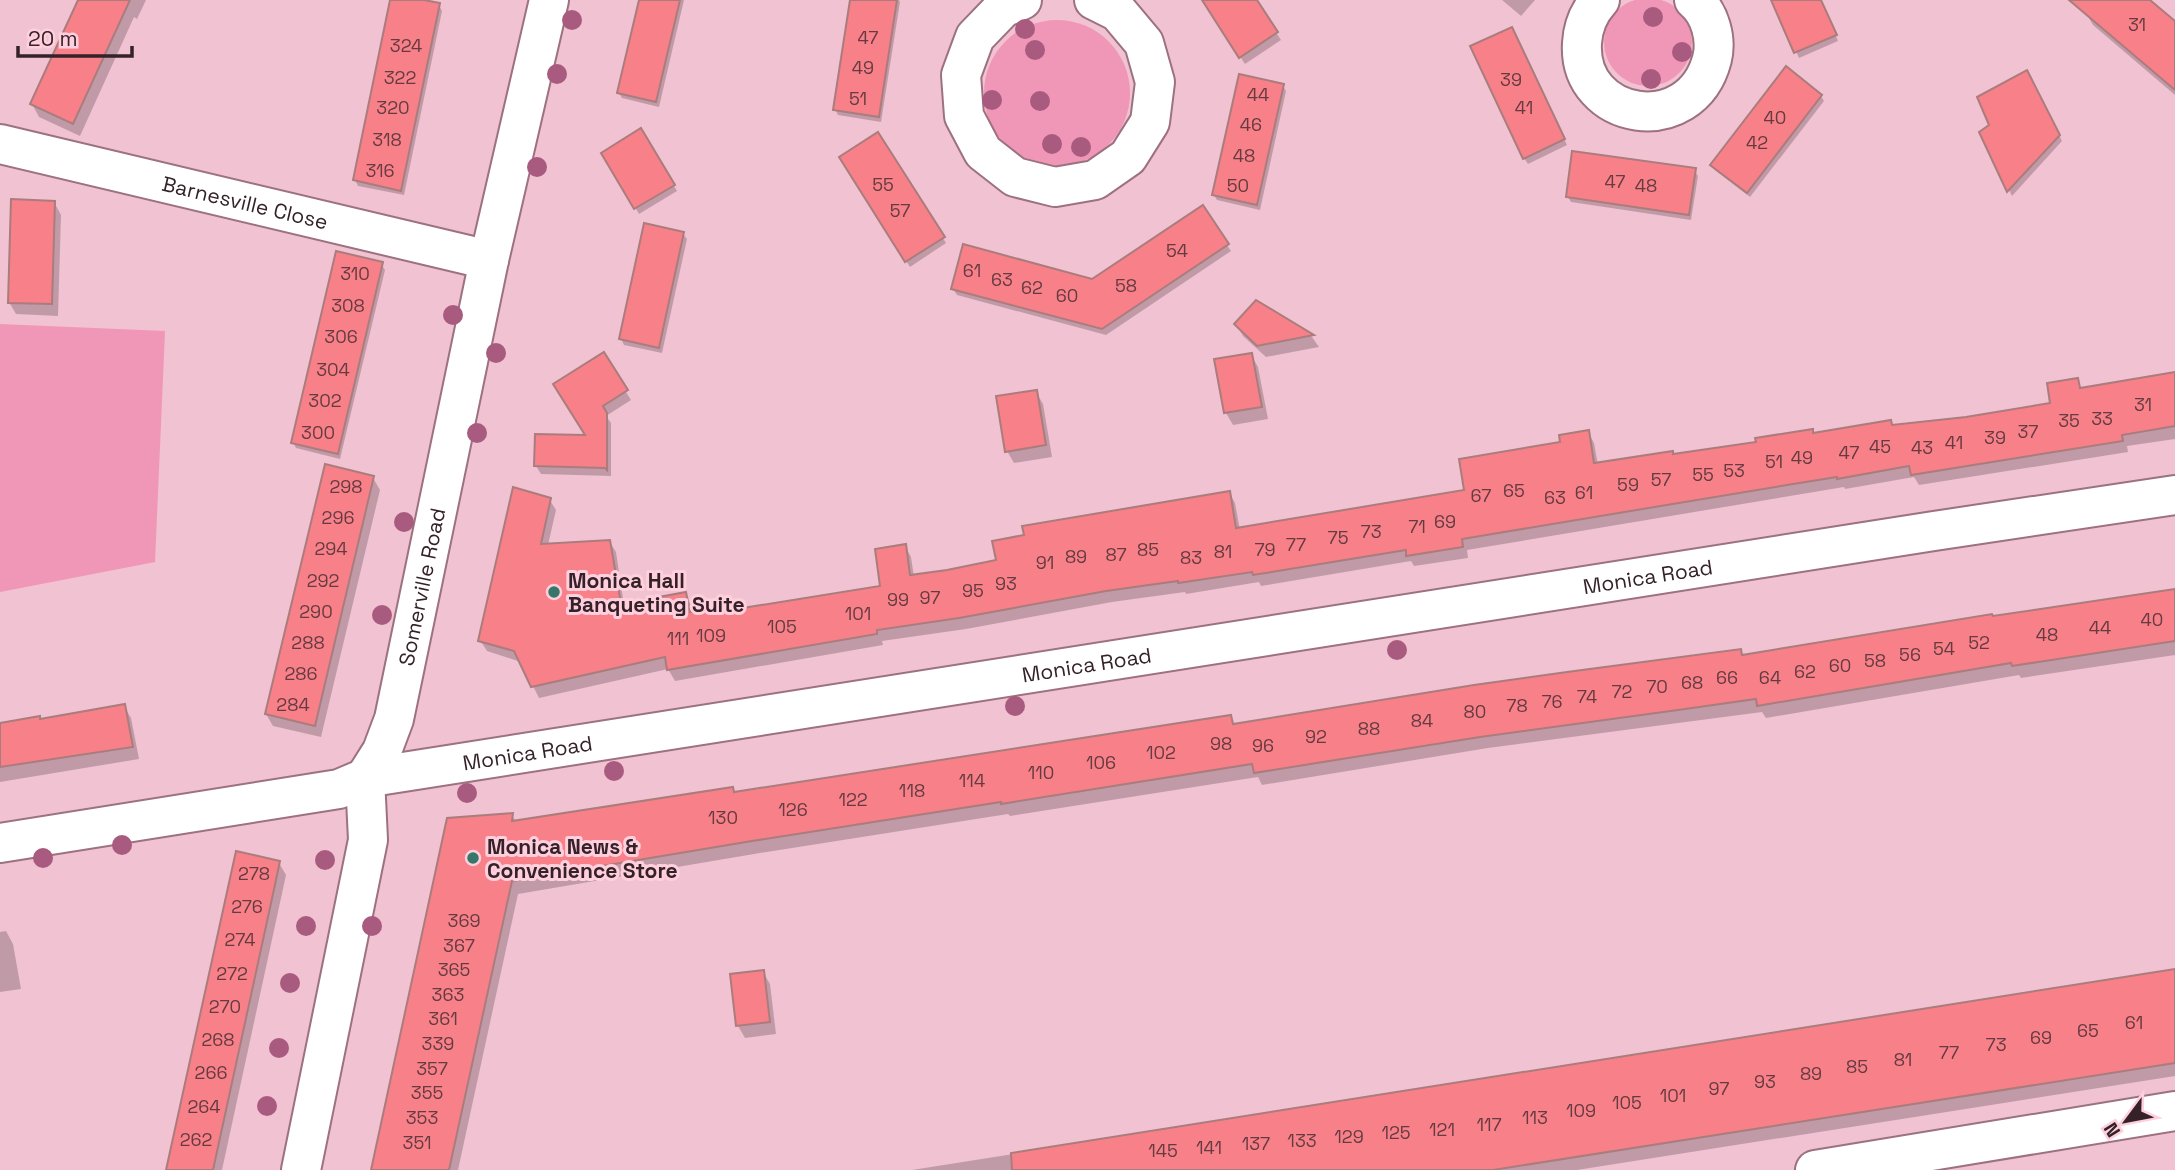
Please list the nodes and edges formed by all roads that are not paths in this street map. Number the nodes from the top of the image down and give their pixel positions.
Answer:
1 (549, 0) edge
2 (1022, 0) edge
3 (1094, 0) edge
4 (1600, 0) edge
5 (1695, 0) edge
6 (0, 144) edge
7 (489, 260) junction
8 (2175, 495) edge
9 (365, 778) junction
10 (0, 843) edge
11 (2175, 1111) edge
12 (301, 1170) edge
13 (1815, 1170) edge

1 - 7 street, Somerville Road
2 - 3 street
4 - 5 street
6 - 7 street, Barnesville Close
7 - 9 street, Somerville Road
8 - 9 street, Monica Road
9 - 10 street, Monica Road
9 - 12 street
11 - 13 street

